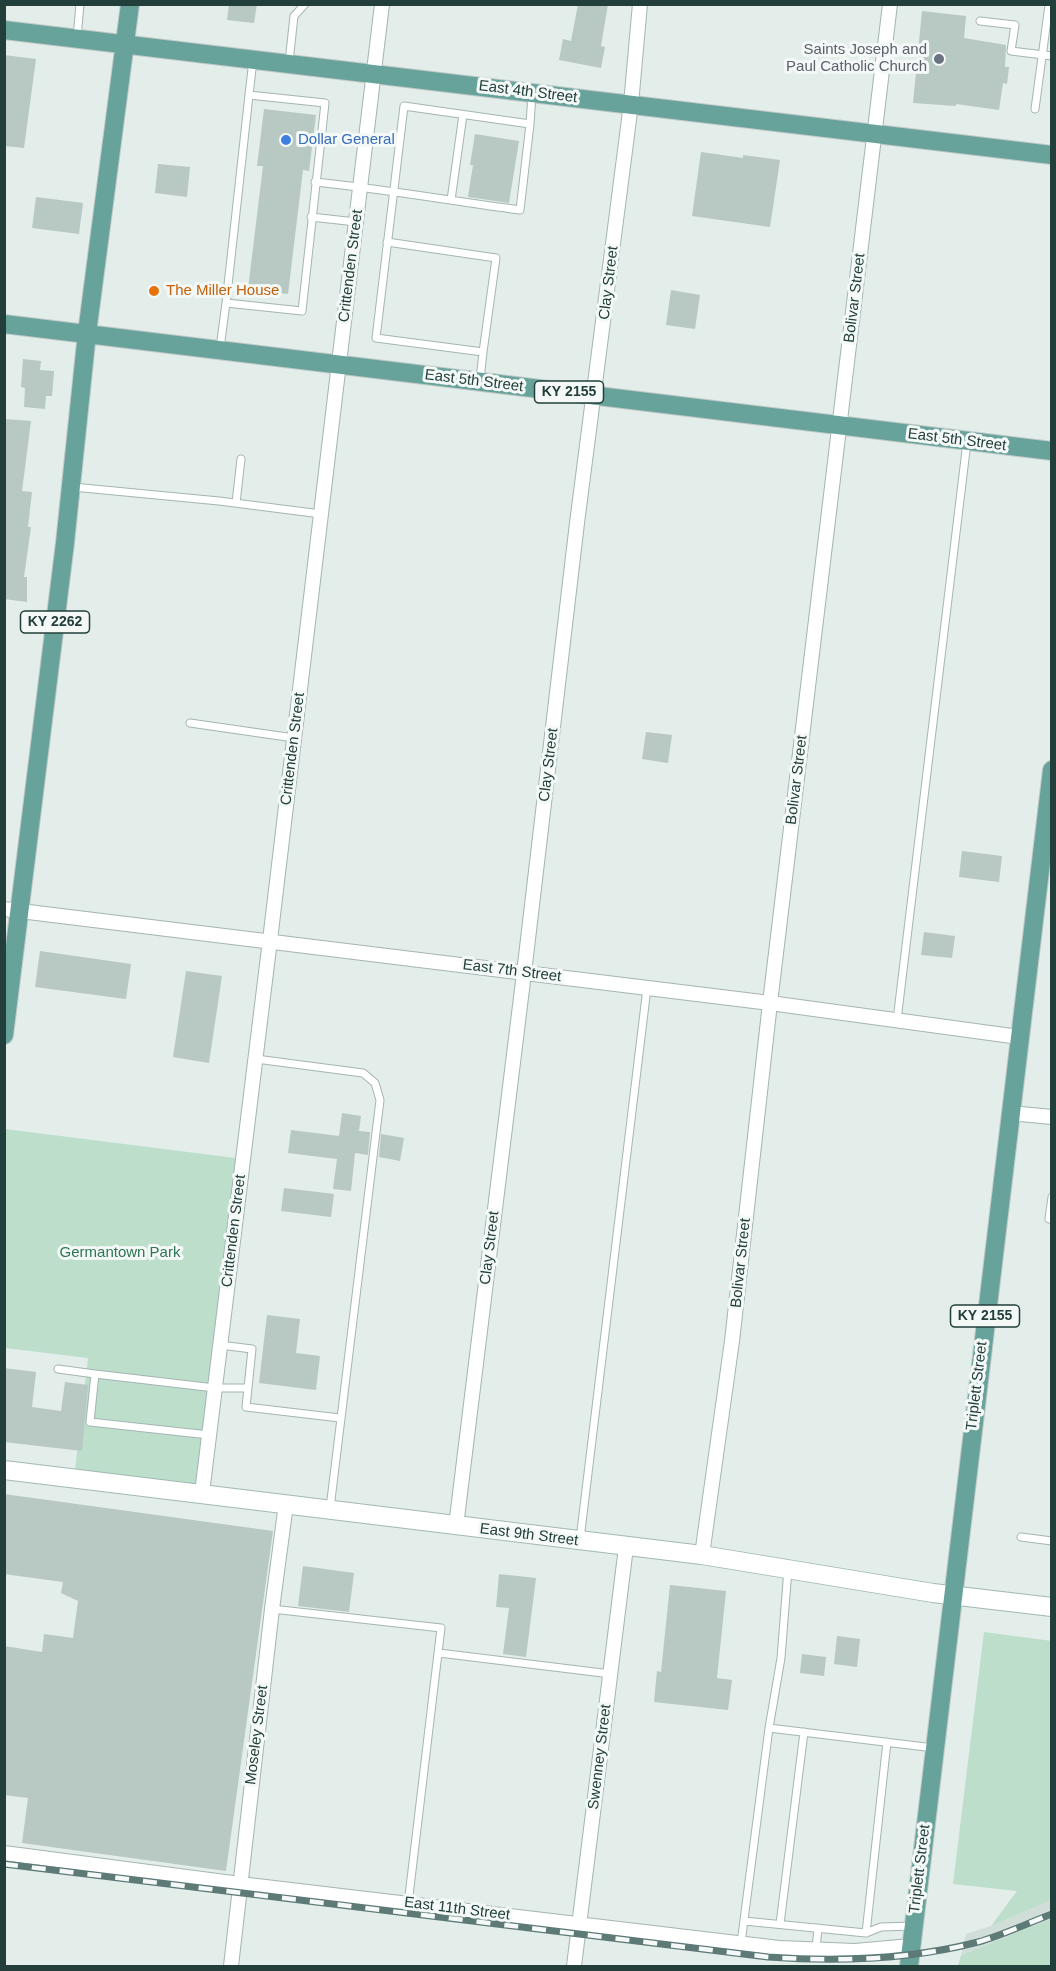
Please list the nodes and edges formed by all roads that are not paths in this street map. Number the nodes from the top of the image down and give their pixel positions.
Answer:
1 (80, 4) edge
2 (130, 4) edge
3 (305, 4) edge
4 (640, 4) edge
5 (890, 4) edge
6 (381, 5) edge
7 (1049, 5) edge
8 (980, 21) dead end
9 (4, 30) edge
10 (76, 39) junction
11 (125, 45) junction
12 (1042, 55) junction
13 (1052, 56) edge
14 (253, 60) junction
15 (289, 64) junction
16 (374, 74) junction
17 (532, 93) junction
18 (249, 95) junction
19 (631, 104) junction
20 (1035, 109) dead end
21 (463, 115) junction
22 (530, 124) junction
23 (874, 133) junction
24 (1052, 154) edge
25 (315, 182) junction
26 (360, 187) junction
27 (393, 192) junction
28 (451, 200) junction
29 (311, 217) junction
30 (356, 222) junction
31 (387, 242) junction
32 (226, 303) junction
33 (4, 324) edge
34 (87, 333) junction
35 (220, 351) junction
36 (483, 352) junction
37 (339, 364) junction
38 (480, 381) junction
39 (595, 395) junction
40 (840, 425) junction
41 (967, 441) junction
42 (1052, 451) edge
43 (241, 459) dead end
44 (71, 486) junction
45 (236, 503) junction
46 (321, 514) junction
47 (190, 723) dead end
48 (295, 738) junction
49 (1052, 770) edge
50 (12, 910) edge
51 (270, 940) junction
52 (524, 973) junction
53 (646, 988) junction
54 (770, 1003) junction
55 (897, 1020) junction
56 (4, 1035) edge
57 (1019, 1036) junction
58 (256, 1059) junction
59 (1010, 1113) junction
60 (1052, 1117) edge
61 (1052, 1197) edge
62 (1052, 1219) edge
63 (220, 1345) junction
64 (58, 1369) dead end
65 (95, 1374) junction
66 (214, 1388) junction
67 (248, 1388) junction
68 (340, 1418) junction
69 (209, 1435) junction
70 (4, 1470) edge
71 (202, 1493) junction
72 (286, 1504) junction
73 (330, 1510) junction
74 (456, 1526) junction
75 (1021, 1537) dead end
76 (579, 1541) junction
77 (1052, 1541) edge
78 (626, 1547) junction
79 (702, 1555) junction
80 (788, 1569) junction
81 (952, 1595) junction
82 (1052, 1607) edge
83 (272, 1609) junction
84 (439, 1653) junction
85 (611, 1674) junction
86 (769, 1728) junction
87 (804, 1732) junction
88 (887, 1742) junction
89 (934, 1748) junction
90 (4, 1853) edge
91 (240, 1884) junction
92 (408, 1904) junction
93 (744, 1921) junction
94 (579, 1924) junction
95 (780, 1924) junction
96 (913, 1926) junction
97 (818, 1928) junction
98 (866, 1933) junction
99 (741, 1943) junction
100 (911, 1946) junction
101 (816, 1949) junction
102 (231, 1966) edge
103 (574, 1966) edge
104 (909, 1966) edge

1 - 10 lane
2 - 11 main road, KY 2262
3 - 15 lane
4 - 19 street, Clay Street
5 - 23 street, Bolivar Street
6 - 16 street, Crittenden Street
7 - 12 lane
8 - 12 lane
9 - 10 main road, East 4th Street
10 - 11 main road, East 4th Street
11 - 14 main road, East 4th Street
11 - 34 main road, KY 2262
12 - 13 lane
12 - 20 lane
14 - 15 main road, East 4th Street
14 - 18 lane
15 - 16 main road, East 4th Street
16 - 17 main road, East 4th Street
16 - 26 street, Crittenden Street
17 - 19 main road, East 4th Street
17 - 22 lane
18 - 25 lane
18 - 32 lane
19 - 23 main road, East 4th Street
19 - 39 street, Clay Street
21 - 22 lane
21 - 27 lane
21 - 28 lane
22 - 28 lane
23 - 24 main road, East 4th Street
23 - 40 street, Bolivar Street
25 - 26 lane
25 - 29 lane
26 - 27 lane
26 - 30 street, Crittenden Street
27 - 28 lane
27 - 31 lane
29 - 30 lane
29 - 32 lane
30 - 37 street, Crittenden Street
31 - 36 lane
31 - 36 lane
32 - 35 lane
33 - 34 main road, East 5th Street
34 - 35 main road, East 5th Street / KY 2155
34 - 44 main road, KY 2262
35 - 37 main road, East 5th Street / KY 2155
36 - 38 lane
37 - 38 main road, East 5th Street / KY 2155
37 - 46 street, Crittenden Street
38 - 39 main road, East 5th Street / KY 2155
39 - 40 main road, East 5th Street / KY 2155
39 - 52 street, Clay Street
40 - 41 main road, East 5th Street / KY 2155
40 - 54 street, Bolivar Street
41 - 42 main road, East 5th Street / KY 2155
41 - 55 lane
43 - 45 lane
44 - 45 lane
44 - 50 main road, KY 2262
45 - 46 lane
46 - 48 street, Crittenden Street
47 - 48 lane
48 - 51 street, Crittenden Street
49 - 57 main road, Triplett Street / KY 2155
50 - 51 street, East 7th Street
50 - 56 main road, KY 2262
51 - 52 street, East 7th Street
51 - 58 street, Crittenden Street
52 - 53 street, East 7th Street
52 - 74 street, Clay Street
53 - 54 street, East 7th Street
53 - 76 lane
54 - 55 street, East 7th Street
54 - 79 street, Bolivar Street
55 - 57 street, East 7th Street
57 - 59 main road, Triplett Street / KY 2155
58 - 63 street, Crittenden Street
58 - 68 lane
59 - 60 street
59 - 81 main road, Triplett Street / KY 2155
61 - 62 lane
63 - 66 street, Crittenden Street
63 - 67 lane
64 - 65 lane
65 - 66 lane
65 - 69 lane
66 - 67 lane
66 - 69 street, Crittenden Street
67 - 68 lane
68 - 73 lane
69 - 71 street, Crittenden Street
70 - 71 street, East 9th Street
71 - 72 street, East 9th Street
72 - 73 street, East 9th Street
72 - 83 street, Moseley Street
73 - 74 street, East 9th Street
74 - 76 street, East 9th Street
75 - 77 lane
76 - 78 street, East 9th Street
78 - 79 street, East 9th Street
78 - 85 street, Swenney Street
79 - 80 street, East 9th Street
80 - 81 street, East 9th Street
80 - 86 lane
81 - 82 street, East 9th Street
81 - 89 main road, Triplett Street / KY 2155
83 - 84 lane
83 - 91 street, Moseley Street
84 - 85 lane
84 - 92 lane
85 - 94 street, Swenney Street
86 - 87 lane
86 - 93 lane
87 - 88 lane
87 - 95 lane
88 - 89 lane
88 - 98 lane
89 - 96 main road, Triplett Street / KY 2155
90 - 91 street, East 11th Street
91 - 92 street, East 11th Street
91 - 102 street, Moseley Street
92 - 94 street, East 11th Street
93 - 95 lane
93 - 99 lane
94 - 99 street, East 11th Street
94 - 103 street, Swenney Street
95 - 97 lane
96 - 98 lane
96 - 100 main road, Triplett Street / KY 2155
97 - 98 lane
97 - 101 lane
99 - 101 street, East 11th Street
100 - 101 street, East 11th Street
100 - 104 main road, Triplett Street / KY 2155

